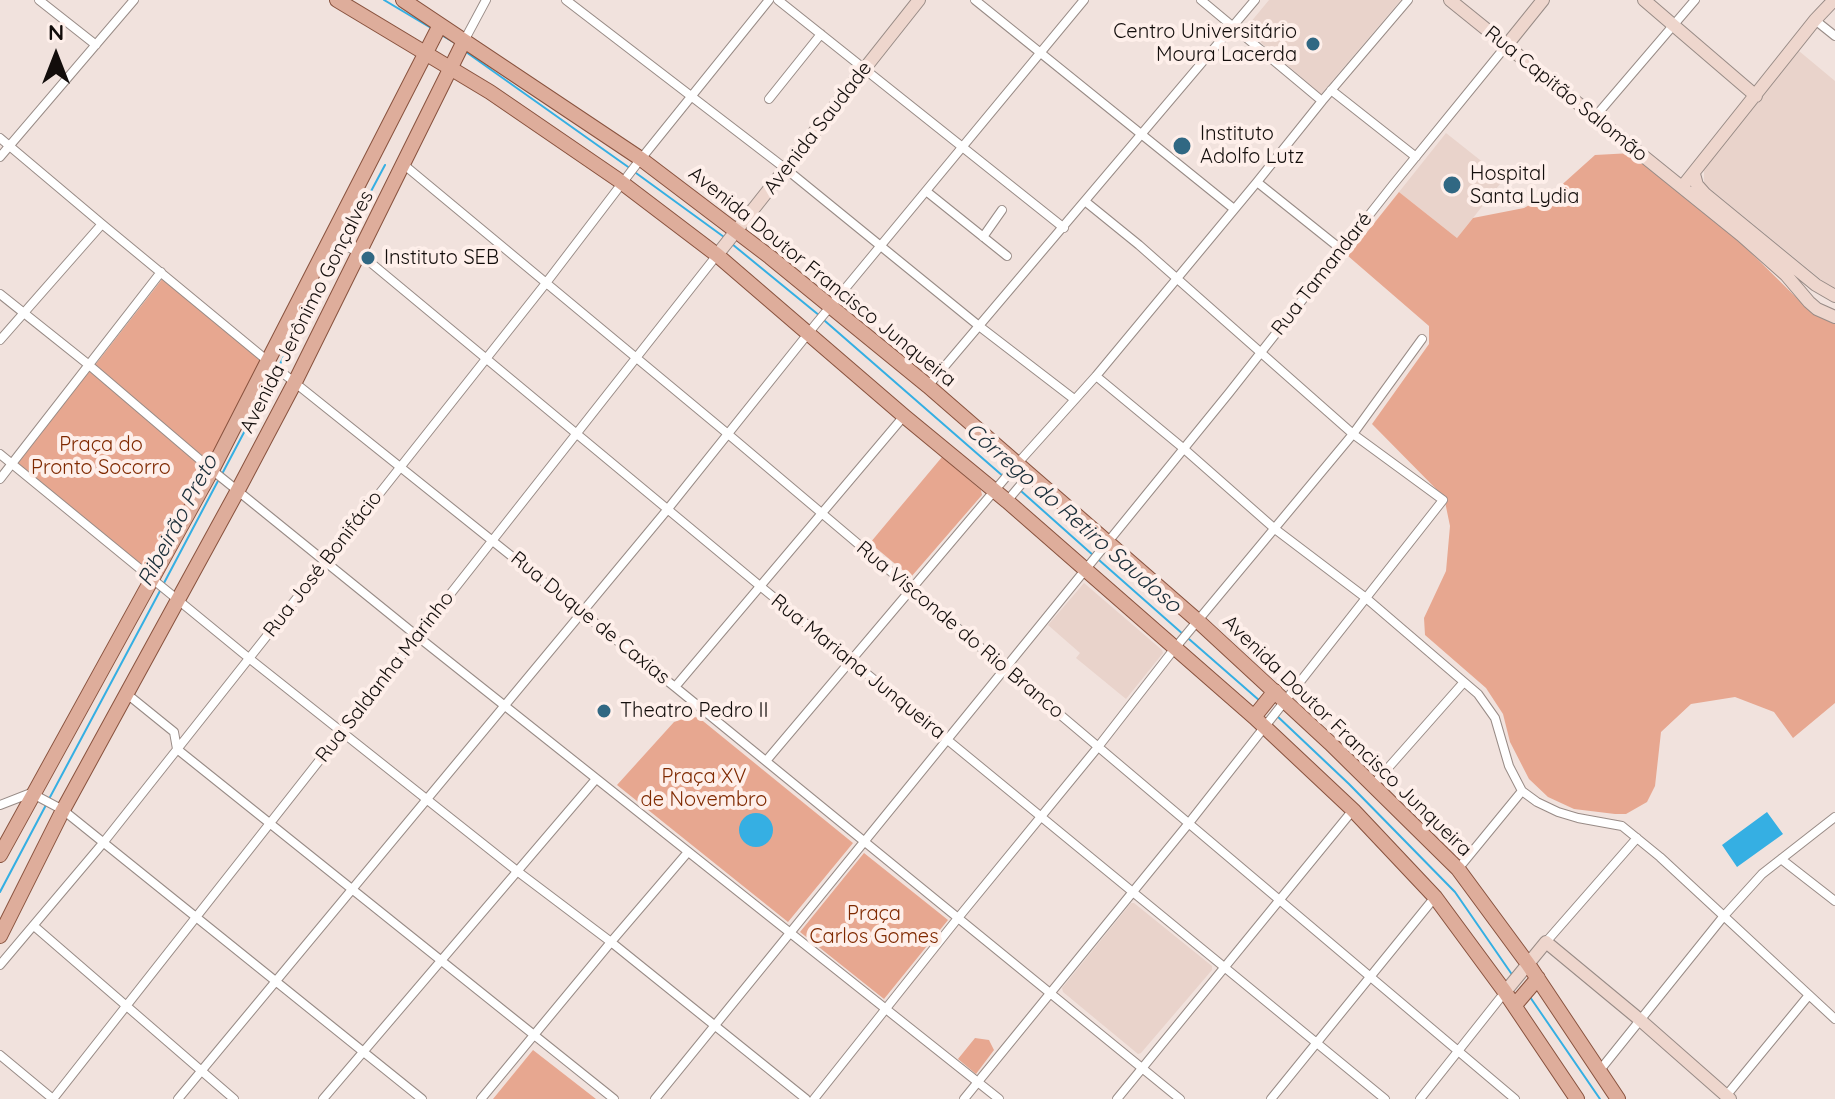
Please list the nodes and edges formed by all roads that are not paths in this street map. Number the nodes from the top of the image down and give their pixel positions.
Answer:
1 (39, 0) edge
2 (134, 0) edge
3 (337, 0) edge
4 (403, 0) edge
5 (486, 0) edge
6 (566, 0) edge
7 (769, 0) edge
8 (778, 0) edge
9 (919, 0) edge
10 (975, 0) edge
11 (1084, 0) edge
12 (1201, 0) edge
13 (1255, 0) edge
14 (1408, 0) edge
15 (1450, 0) edge
16 (1543, 0) edge
17 (1644, 0) edge
18 (1695, 0) edge
19 (1834, 0) edge
20 (1815, 20) junction
21 (1673, 25) junction
22 (1232, 27) junction
23 (438, 28) junction
24 (821, 34) junction
25 (1835, 36) edge
26 (463, 44) junction
27 (96, 45) junction
28 (1506, 46) junction
29 (426, 50) junction
30 (1041, 52) junction
31 (451, 66) junction
32 (864, 68) junction
33 (1331, 90) junction
34 (1756, 96) junction
35 (693, 97) junction
36 (769, 99) dead end
37 (1322, 101) junction
38 (1594, 118) junction
39 (1140, 134) junction
40 (0, 138) edge
41 (10, 146) junction
42 (963, 148) junction
43 (0, 157) edge
44 (1416, 157) junction
45 (638, 162) junction
46 (403, 164) junction
47 (786, 169) junction
48 (1694, 174) junction
49 (624, 180) junction
50 (1257, 182) junction
51 (1682, 187) junction
52 (926, 191) junction
53 (1086, 202) junction
54 (1234, 209) junction
55 (1002, 210) dead end
56 (102, 224) junction
57 (1064, 228) junction
58 (735, 234) junction
59 (983, 237) junction
60 (334, 238) junction
61 (881, 246) junction
62 (356, 250) junction
63 (1342, 250) junction
64 (720, 253) junction
65 (1007, 256) dead end
66 (161, 272) junction
67 (1176, 278) junction
68 (546, 283) junction
69 (1816, 285) junction
70 (0, 294) edge
71 (1835, 296) edge
72 (1809, 302) junction
73 (830, 308) junction
74 (23, 313) junction
75 (1835, 317) edge
76 (979, 326) junction
77 (812, 329) junction
78 (1422, 339) dead end
79 (0, 340) edge
80 (1260, 353) junction
81 (637, 358) junction
82 (485, 359) junction
83 (272, 364) junction
84 (89, 365) junction
85 (1096, 376) junction
86 (293, 380) junction
87 (928, 386) junction
88 (1074, 399) junction
89 (904, 416) junction
90 (576, 434) junction
91 (728, 434) junction
92 (1353, 434) junction
93 (1183, 448) junction
94 (0, 454) edge
95 (12, 463) junction
96 (401, 466) junction
97 (1015, 466) junction
98 (216, 473) junction
99 (1027, 477) junction
100 (0, 479) edge
101 (235, 488) junction
102 (1003, 493) junction
103 (667, 510) junction
104 (821, 513) junction
105 (1275, 529) junction
106 (493, 541) junction
107 (1105, 546) junction
108 (325, 561) junction
109 (1087, 567) junction
110 (155, 582) junction
111 (760, 586) junction
112 (912, 588) junction
113 (175, 598) junction
114 (1366, 598) junction
115 (581, 612) junction
116 (1195, 624) junction
117 (417, 636) junction
118 (1178, 645) junction
119 (250, 659) junction
120 (851, 661) junction
121 (1006, 667) junction
122 (1464, 682) junction
123 (675, 687) junction
124 (127, 694) junction
125 (1277, 699) junction
126 (505, 705) junction
127 (1262, 719) junction
128 (342, 731) junction
129 (947, 740) junction
130 (1098, 747) junction
131 (177, 749) junction
132 (766, 761) junction
133 (596, 779) junction
134 (1373, 785) junction
135 (1522, 791) junction
136 (37, 795) junction
137 (428, 799) junction
138 (0, 805) edge
139 (60, 808) junction
140 (1353, 810) junction
141 (1040, 817) junction
142 (1835, 817) edge
143 (1189, 823) junction
144 (270, 825) junction
145 (1637, 838) junction
146 (864, 842) junction
147 (103, 843) junction
148 (688, 852) junction
149 (0, 855) edge
150 (1781, 859) junction
151 (1458, 869) junction
152 (517, 871) junction
153 (352, 890) junction
154 (1133, 892) junction
155 (1435, 897) junction
156 (1281, 900) junction
157 (1835, 901) edge
158 (197, 916) junction
159 (1723, 917) junction
160 (958, 918) junction
161 (5, 919) edge
162 (34, 926) junction
163 (790, 933) junction
164 (0, 936) edge
165 (611, 942) junction
166 (1546, 942) junction
167 (441, 961) junction
168 (0, 965) edge
169 (1225, 967) junction
170 (1525, 967) junction
171 (1370, 976) junction
172 (1535, 981) junction
173 (276, 982) junction
174 (1508, 988) junction
175 (1050, 993) junction
176 (1809, 995) junction
177 (1518, 1001) junction
178 (126, 1006) junction
179 (885, 1009) junction
180 (1639, 1019) junction
181 (1835, 1019) edge
182 (715, 1026) junction
183 (534, 1036) junction
184 (1317, 1043) junction
185 (1459, 1052) junction
186 (363, 1053) junction
187 (0, 1055) edge
188 (1142, 1068) junction
189 (1600, 1070) junction
190 (201, 1071) junction
191 (977, 1082) junction
192 (1576, 1098) edge
193 (1728, 1098) edge
194 (53, 1099) edge
195 (178, 1099) edge
196 (234, 1099) edge
197 (323, 1099) edge
198 (422, 1099) edge
199 (481, 1099) edge
200 (614, 1099) edge
201 (655, 1099) edge
202 (806, 1099) edge
203 (814, 1099) edge
204 (964, 1099) edge
205 (999, 1099) edge
206 (1117, 1099) edge
207 (1180, 1099) edge
208 (1271, 1099) edge
209 (1385, 1099) edge
210 (1420, 1099) edge
211 (1515, 1099) edge
212 (1618, 1099) edge

1 - 27 street
2 - 27 street
3 - 29 main road
4 - 23 main road, Avenida Doutor Francisco Junqueira
5 - 26 street
6 - 35 street
7 - 35 street, Rua José Bonifácio
8 - 24 street
9 - 32 main road, Avenida Saudade
10 - 30 street
11 - 30 street
12 - 22 street
13 - 22 street
14 - 33 street
15 - 28 main road, Rua Capitão Salomão
16 - 28 main road, Rua Tamandaré
17 - 21 main road
18 - 21 street
19 - 20 main road
20 - 25 street
20 - 34 main road
21 - 34 main road
21 - 38 street
22 - 37 street
22 - 39 street
23 - 26 main road, Avenida Doutor Francisco Junqueira
23 - 29 main road, Avenida Jerônimo Gonçalves
24 - 32 street
24 - 36 street
26 - 31 main road, Avenida Jerônimo Gonçalves
26 - 45 main road, Avenida Doutor Francisco Junqueira
27 - 41 street
28 - 38 main road, Rua Capitão Salomão
28 - 44 street, Rua Tamandaré
29 - 31 main road
29 - 60 main road, Avenida Jerônimo Gonçalves
30 - 39 street
30 - 42 street
31 - 46 main road, Avenida Jerônimo Gonçalves
31 - 49 main road
32 - 42 street
32 - 47 main road, Avenida Saudade
33 - 37 street
33 - 44 street
34 - 48 main road
35 - 45 street, Rua José Bonifácio
35 - 47 street
37 - 50 street
38 - 51 main road, Rua Capitão Salomão
39 - 53 street
39 - 54 street
40 - 41 street, Rua Duque de Caxias
41 - 43 street
41 - 56 street, Rua Duque de Caxias
42 - 52 street
42 - 57 street
44 - 63 street, Rua Tamandaré
45 - 49 street, Rua José Bonifácio
45 - 58 main road, Avenida Doutor Francisco Junqueira
46 - 62 main road, Avenida Jerônimo Gonçalves
46 - 68 street, Rua Visconde do Rio Branco
47 - 58 main road, Avenida Saudade
47 - 61 street
48 - 51 main road
48 - 69 main road
49 - 64 main road
49 - 68 street, Rua José Bonifácio
50 - 54 street
50 - 63 street
51 - 72 main road, Rua Capitão Salomão
52 - 59 street
52 - 61 street
53 - 57 street
53 - 67 street
54 - 67 street
55 - 59 street
56 - 66 street, Rua Duque de Caxias
56 - 74 street
57 - 76 street
58 - 64 main road, Avenida Saudade
58 - 73 main road, Avenida Doutor Francisco Junqueira
59 - 65 street
60 - 62 street, Rua Mariana Junqueira
60 - 83 main road, Avenida Jerônimo Gonçalves
61 - 73 street
61 - 76 street
62 - 82 street, Rua Mariana Junqueira
62 - 86 main road, Avenida Jerônimo Gonçalves
63 - 80 street, Rua Tamandaré
64 - 77 main road
64 - 81 street, Rua Saldanha Marinho
66 - 83 street, Rua Duque de Caxias
66 - 84 street
67 - 80 street
67 - 85 street
68 - 81 street, Rua Visconde do Rio Branco
68 - 82 street, Rua José Bonifácio
69 - 71 main road
69 - 72 main road
70 - 74 street
72 - 75 main road, Rua Capitão Salomão
73 - 77 street
73 - 87 main road, Avenida Doutor Francisco Junqueira
74 - 79 street
74 - 84 street
76 - 87 street
76 - 88 street
77 - 89 main road
77 - 91 street
78 - 92 street
80 - 92 street
80 - 93 street, Rua Tamandaré
81 - 90 street, Rua Saldanha Marinho
81 - 91 street, Rua Visconde do Rio Branco
82 - 90 street, Rua Mariana Junqueira
82 - 96 street, Rua José Bonifácio
83 - 86 street, Rua Duque de Caxias
83 - 98 main road, Avenida Jerônimo Gonçalves
84 - 95 street
84 - 98 street
85 - 88 street
85 - 93 street
86 - 96 street, Rua Duque de Caxias
86 - 101 main road, Avenida Jerônimo Gonçalves
87 - 97 main road, Avenida Doutor Francisco Junqueira
88 - 97 street
89 - 102 main road
89 - 104 street
90 - 103 street, Rua Mariana Junqueira
90 - 106 street, Rua Saldanha Marinho
91 - 103 street
91 - 104 street, Rua Visconde do Rio Branco
92 - 105 street
92 - 114 street
93 - 105 street
93 - 107 street, Rua Tamandaré
94 - 95 street
95 - 100 street
95 - 110 street
96 - 106 street, Rua Duque de Caxias
96 - 108 street, Rua José Bonifácio
97 - 99 main road, Avenida Doutor Francisco Junqueira
97 - 102 street
98 - 101 street
98 - 110 main road, Avenida Jerônimo Gonçalves
99 - 102 street
99 - 107 main road, Avenida Doutor Francisco Junqueira
101 - 108 street
101 - 113 main road, Avenida Jerônimo Gonçalves
102 - 109 main road
102 - 112 street
103 - 111 street, Rua Mariana Junqueira
103 - 115 street
104 - 111 street
104 - 112 street, Rua Visconde do Rio Branco
105 - 114 street
105 - 116 street
106 - 115 street, Rua Duque de Caxias
106 - 117 street, Rua Saldanha Marinho
107 - 109 street, Rua Tamandaré
107 - 116 main road, Avenida Doutor Francisco Junqueira
108 - 117 street
108 - 119 street, Rua José Bonifácio
109 - 118 main road
109 - 121 street, Rua Tamandaré
110 - 113 street
110 - 136 main road, Avenida Jerônimo Gonçalves
111 - 120 street, Rua Mariana Junqueira
111 - 123 street
112 - 120 street
112 - 121 street, Rua Visconde do Rio Branco
113 - 119 street
113 - 124 main road, Avenida Jerônimo Gonçalves
114 - 122 street
114 - 125 street
115 - 123 street, Rua Duque de Caxias
115 - 126 street
116 - 118 street
116 - 125 main road, Avenida Doutor Francisco Junqueira
117 - 126 street
117 - 128 street, Rua Saldanha Marinho
118 - 127 main road
118 - 130 street
119 - 128 street
119 - 131 street, Rua José Bonifácio
120 - 129 street, Rua Mariana Junqueira
120 - 132 street
121 - 129 street, Rua Tamandaré
121 - 130 street, Rua Visconde do Rio Branco
122 - 134 street
122 - 135 street
123 - 132 street, Rua Duque de Caxias
124 - 131 street
124 - 139 main road, Avenida Jerônimo Gonçalves
125 - 127 main road
125 - 134 main road, Avenida Doutor Francisco Junqueira
126 - 133 street
126 - 137 street
127 - 140 main road
127 - 143 street
128 - 137 street
128 - 144 street, Rua Saldanha Marinho
129 - 141 street, Rua Mariana Junqueira
129 - 146 street, Rua Tamandaré
130 - 141 street
130 - 143 street, Rua Visconde do Rio Branco
131 - 144 street
131 - 147 street, Rua José Bonifácio
132 - 146 street, Rua Duque de Caxias
133 - 148 street
133 - 152 street
134 - 151 main road, Avenida Doutor Francisco Junqueira
135 - 145 street
135 - 151 street
136 - 138 street
136 - 139 street
136 - 149 main road, Avenida Jerônimo Gonçalves
137 - 152 street
137 - 153 street
139 - 147 street
139 - 161 main road, Avenida Jerônimo Gonçalves
140 - 155 main road
140 - 156 street
141 - 154 street, Rua Mariana Junqueira
141 - 160 street
142 - 150 street
143 - 154 street
143 - 156 street, Rua Visconde do Rio Branco
144 - 153 street
144 - 158 street, Rua Saldanha Marinho
145 - 159 street
145 - 166 street
146 - 160 street, Rua Duque de Caxias
146 - 163 street, Rua Tamandaré
147 - 158 street
147 - 162 street, Rua José Bonifácio
148 - 163 street
148 - 165 street
150 - 157 street
150 - 159 street
151 - 170 main road, Avenida Doutor Francisco Junqueira
152 - 165 street
152 - 167 street
153 - 167 street
153 - 173 street
154 - 169 street, Rua Mariana Junqueira
154 - 175 street
155 - 171 street
155 - 174 main road
156 - 169 street
156 - 171 street, Rua Visconde do Rio Branco
158 - 173 street
158 - 178 street, Rua Saldanha Marinho
159 - 176 street
159 - 180 street
160 - 175 street, Rua Duque de Caxias
160 - 179 street
161 - 164 main road, Avenida Jerônimo Gonçalves
162 - 168 street, Rua José Bonifácio
162 - 178 street
163 - 179 street
163 - 182 street, Rua Tamandaré
165 - 182 street
165 - 183 street
166 - 170 main road
166 - 180 main road
167 - 183 street
167 - 186 street
169 - 184 street, Rua Mariana Junqueira
169 - 188 street
170 - 172 main road, Avenida Doutor Francisco Junqueira
170 - 174 main road
171 - 184 street
171 - 185 street, Rua Visconde do Rio Branco
172 - 177 main road
172 - 189 main road, Avenida Doutor Francisco Junqueira
173 - 186 street
173 - 190 street
174 - 177 main road
174 - 185 street
175 - 188 street, Rua Duque de Caxias
175 - 191 street
176 - 181 street
176 - 193 street
177 - 192 main road
178 - 190 street
178 - 194 street, Rua Saldanha Marinho
179 - 191 street
179 - 203 street
180 - 189 street
180 - 193 main road
182 - 201 street, Rua Tamandaré
182 - 202 street
183 - 199 street
183 - 200 street
184 - 208 street
184 - 209 street, Rua Mariana Junqueira
185 - 210 street
185 - 211 street, Rua Visconde do Rio Branco
186 - 197 street
186 - 198 street
187 - 194 street
188 - 206 street
188 - 207 street, Rua Duque de Caxias
189 - 212 main road, Avenida Doutor Francisco Junqueira
190 - 195 street
190 - 196 street
191 - 204 street
191 - 205 street

